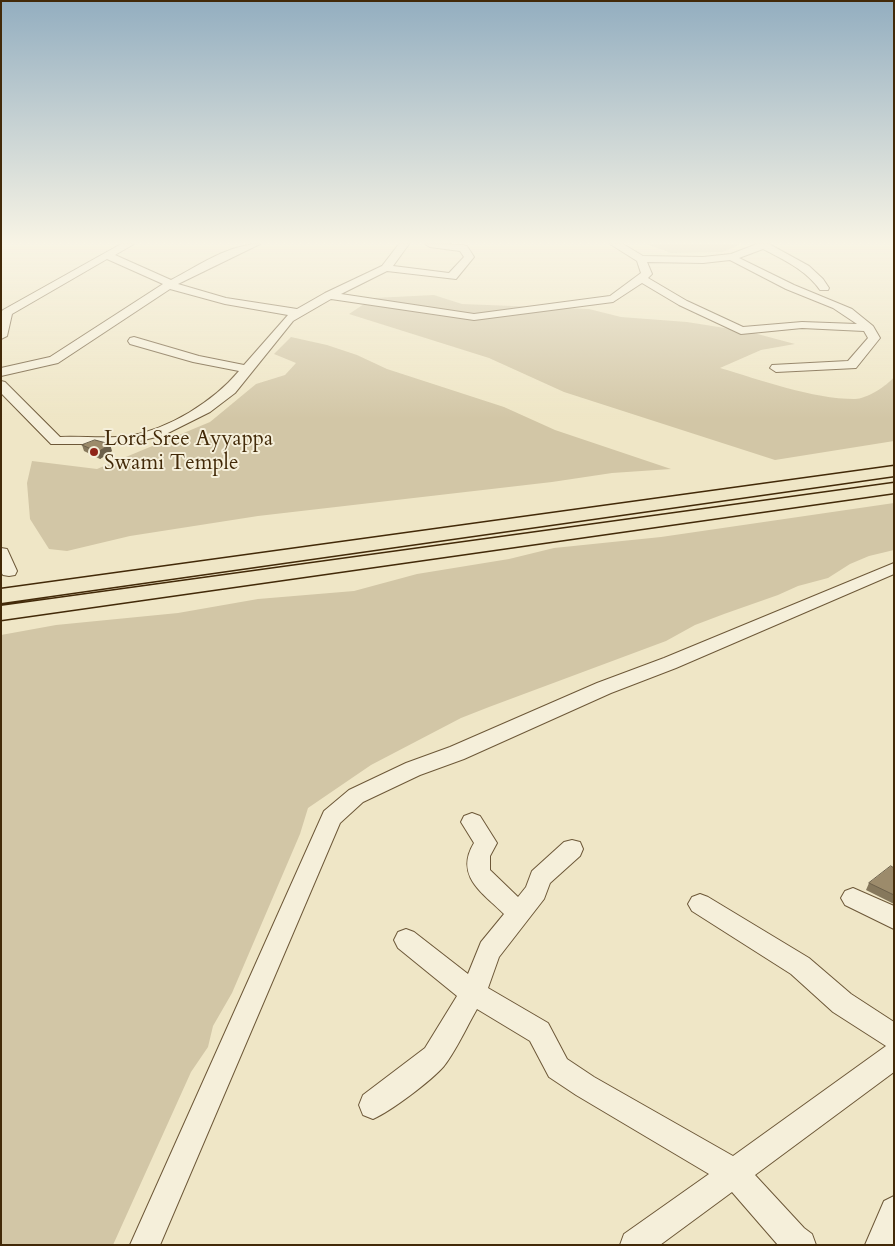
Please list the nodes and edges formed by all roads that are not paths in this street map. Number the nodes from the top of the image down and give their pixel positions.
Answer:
1 (24, 302) edge
2 (143, 302) edge
3 (231, 302) edge
4 (317, 302) edge
5 (376, 302) edge
6 (595, 302) edge
7 (682, 302) edge
8 (830, 302) edge
9 (298, 313) junction
10 (869, 328) junction
11 (1, 336) edge
12 (134, 341) dead end
13 (776, 368) dead end
14 (246, 369) junction
15 (1, 372) edge
16 (1, 385) edge
17 (894, 471) edge
18 (894, 488) edge
19 (1, 554) edge
20 (894, 568) edge
21 (9, 571) dead end
22 (1, 596) edge
23 (1, 613) edge
24 (472, 822) dead end
25 (572, 849) dead end
26 (853, 898) dead end
27 (700, 904) dead end
28 (519, 913) junction
29 (894, 918) edge
30 (406, 940) dead end
31 (473, 993) junction
32 (894, 1037) edge
33 (894, 1056) edge
34 (373, 1105) dead end
35 (733, 1172) junction
36 (894, 1210) edge
37 (145, 1245) edge
38 (635, 1245) edge
39 (801, 1245) edge
40 (880, 1245) edge

1 - 11 street
2 - 15 street
3 - 9 street
4 - 9 street
5 - 6 street
7 - 10 street
8 - 10 street
9 - 14 street
10 - 13 street
12 - 14 street
14 - 16 street
17 - 22 main road
18 - 23 main road
19 - 21 street
20 - 37 street
24 - 28 street
25 - 28 street
26 - 29 street
27 - 32 street
28 - 31 street
30 - 31 street
31 - 34 street
31 - 35 street
33 - 35 street
35 - 38 street
35 - 39 street
36 - 40 street

